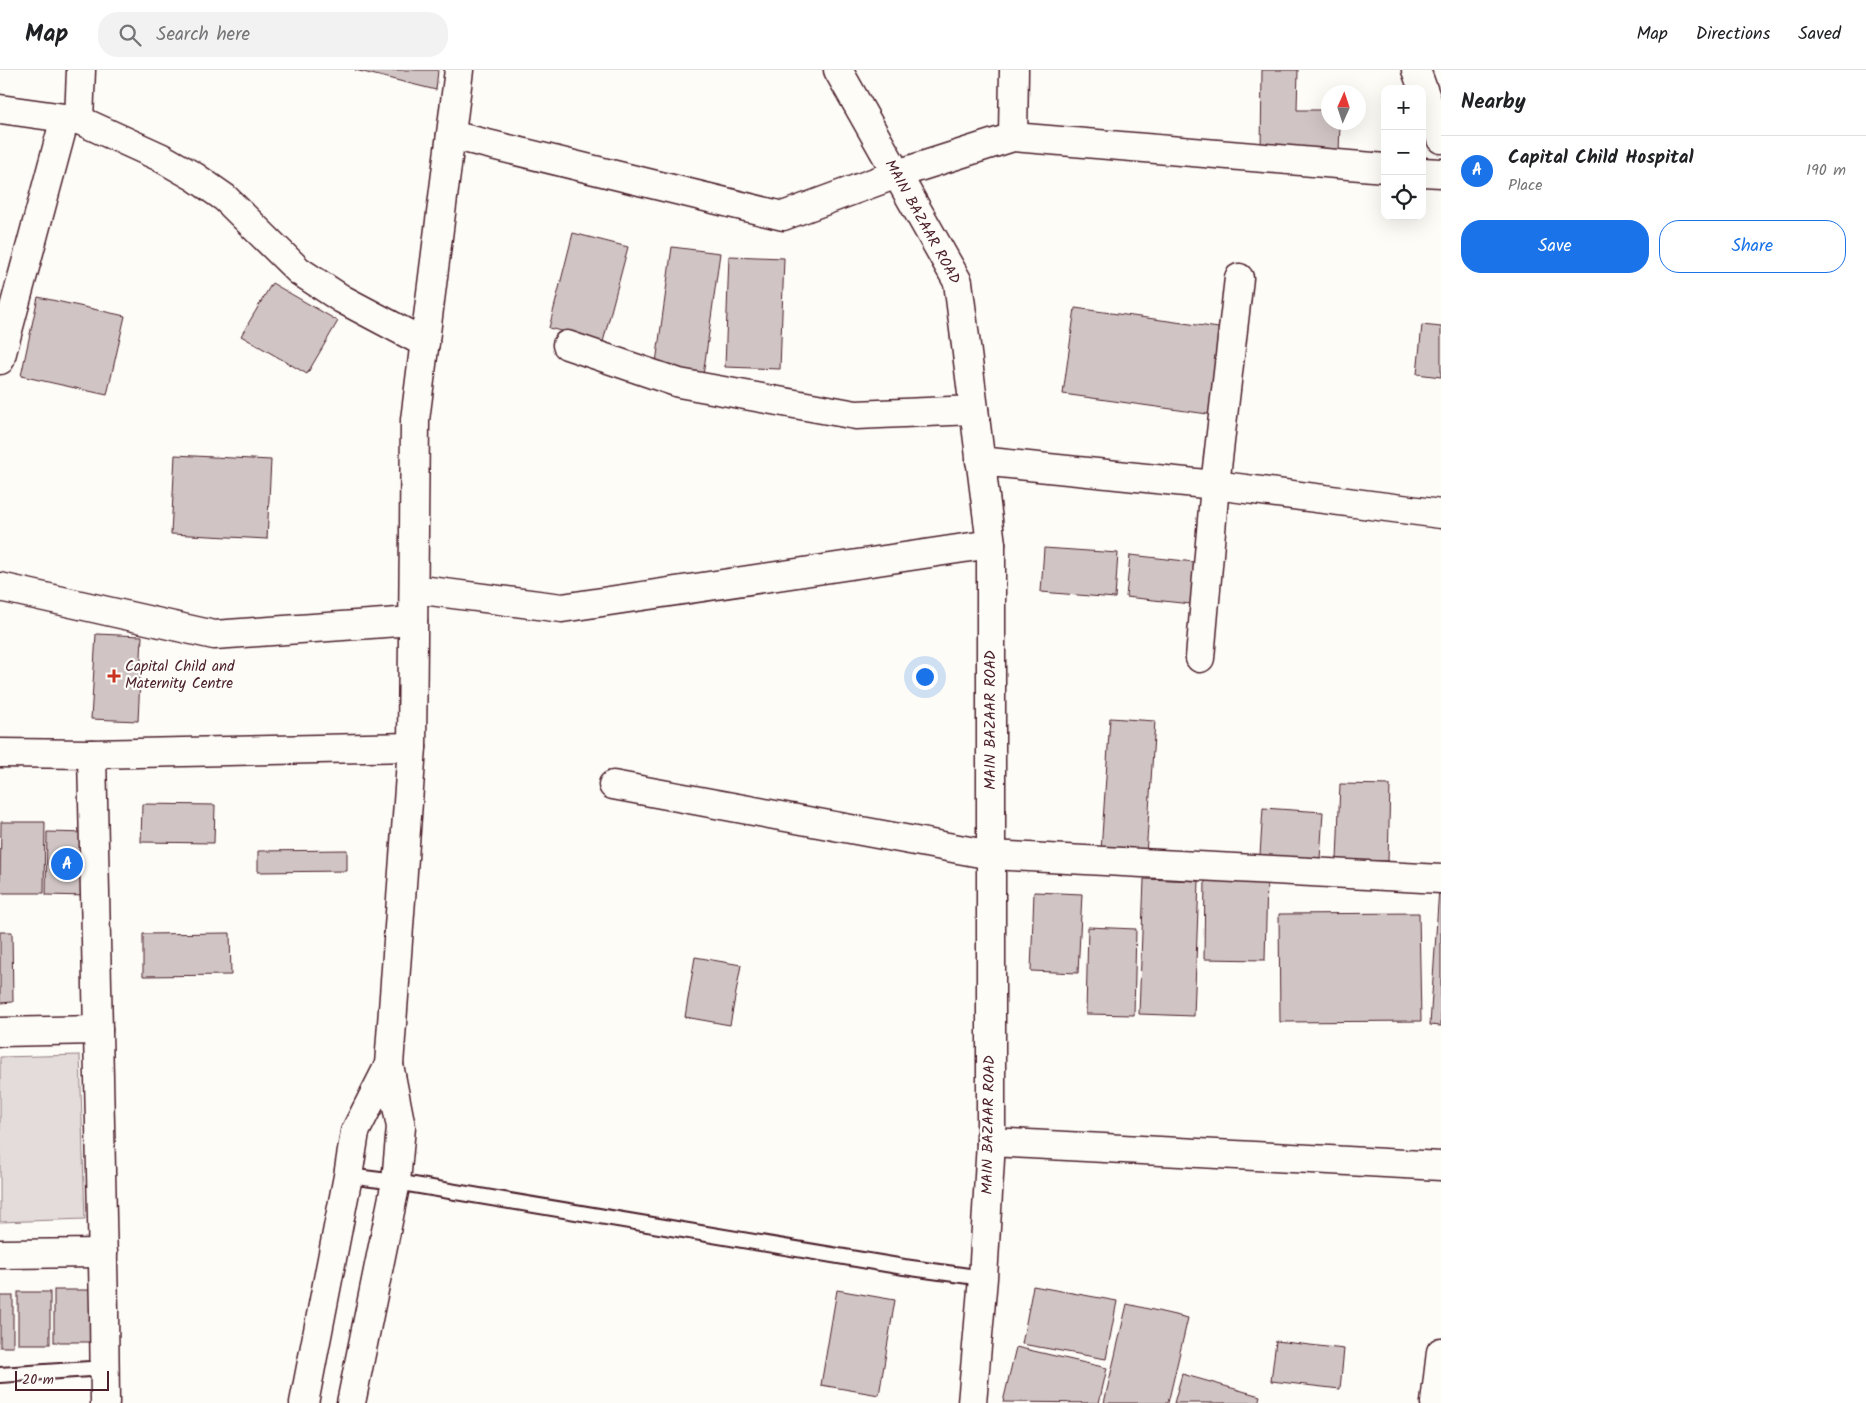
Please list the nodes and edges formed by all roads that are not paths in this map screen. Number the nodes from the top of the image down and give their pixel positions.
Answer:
1 (81, 70) edge
2 (459, 70) edge
3 (838, 70) edge
4 (1014, 70) edge
5 (1416, 70) edge
6 (0, 108) edge
7 (72, 119) junction
8 (451, 135) junction
9 (1013, 137) junction
10 (1441, 139) edge
11 (1381, 168) edge
12 (1426, 172) edge
13 (1441, 173) edge
14 (896, 174) junction
15 (1239, 278) dead end
16 (425, 343) junction
17 (567, 345) dead end
18 (0, 360) edge
19 (974, 410) junction
20 (980, 461) junction
21 (1215, 485) junction
22 (1441, 514) edge
23 (991, 544) junction
24 (0, 587) edge
25 (414, 589) junction
26 (413, 620) junction
27 (1200, 658) dead end
28 (412, 747) junction
29 (0, 753) edge
30 (92, 754) junction
31 (613, 785) dead end
32 (991, 855) junction
33 (1441, 879) edge
34 (98, 1030) junction
35 (0, 1032) edge
36 (389, 1065) junction
37 (991, 1142) junction
38 (1441, 1166) edge
39 (348, 1176) junction
40 (396, 1182) junction
41 (103, 1253) junction
42 (0, 1254) edge
43 (984, 1278) junction
44 (1441, 1352) edge
45 (105, 1368) junction
46 (0, 1375) edge
47 (976, 1402) edge
48 (105, 1403) edge
49 (304, 1403) edge
50 (351, 1403) edge
51 (1435, 1403) edge

1 - 7 street
2 - 8 street
3 - 14 street, MAIN BAZAAR ROAD
4 - 9 street
5 - 10 street
6 - 7 street
7 - 16 street
7 - 18 street
8 - 14 street
8 - 16 street
9 - 11 street
9 - 14 street
12 - 13 street
14 - 19 street, MAIN BAZAAR ROAD
15 - 21 street
16 - 25 street
17 - 19 street
19 - 20 street, MAIN BAZAAR ROAD
20 - 21 street
20 - 23 street, MAIN BAZAAR ROAD
21 - 22 street
21 - 27 street
23 - 25 street
23 - 32 street, MAIN BAZAAR ROAD
24 - 26 street
25 - 26 street
26 - 28 street
28 - 30 street
28 - 36 street
29 - 30 street
30 - 34 street
31 - 32 street
32 - 33 street
32 - 37 street, MAIN BAZAAR ROAD
34 - 35 street
34 - 41 street
36 - 39 street
36 - 40 street
37 - 38 street
37 - 43 street, MAIN BAZAAR ROAD
39 - 40 lane
39 - 49 street
40 - 43 lane
40 - 50 street
41 - 42 street
41 - 45 street
43 - 47 street, MAIN BAZAAR ROAD
44 - 51 street
45 - 46 lane
45 - 48 street

